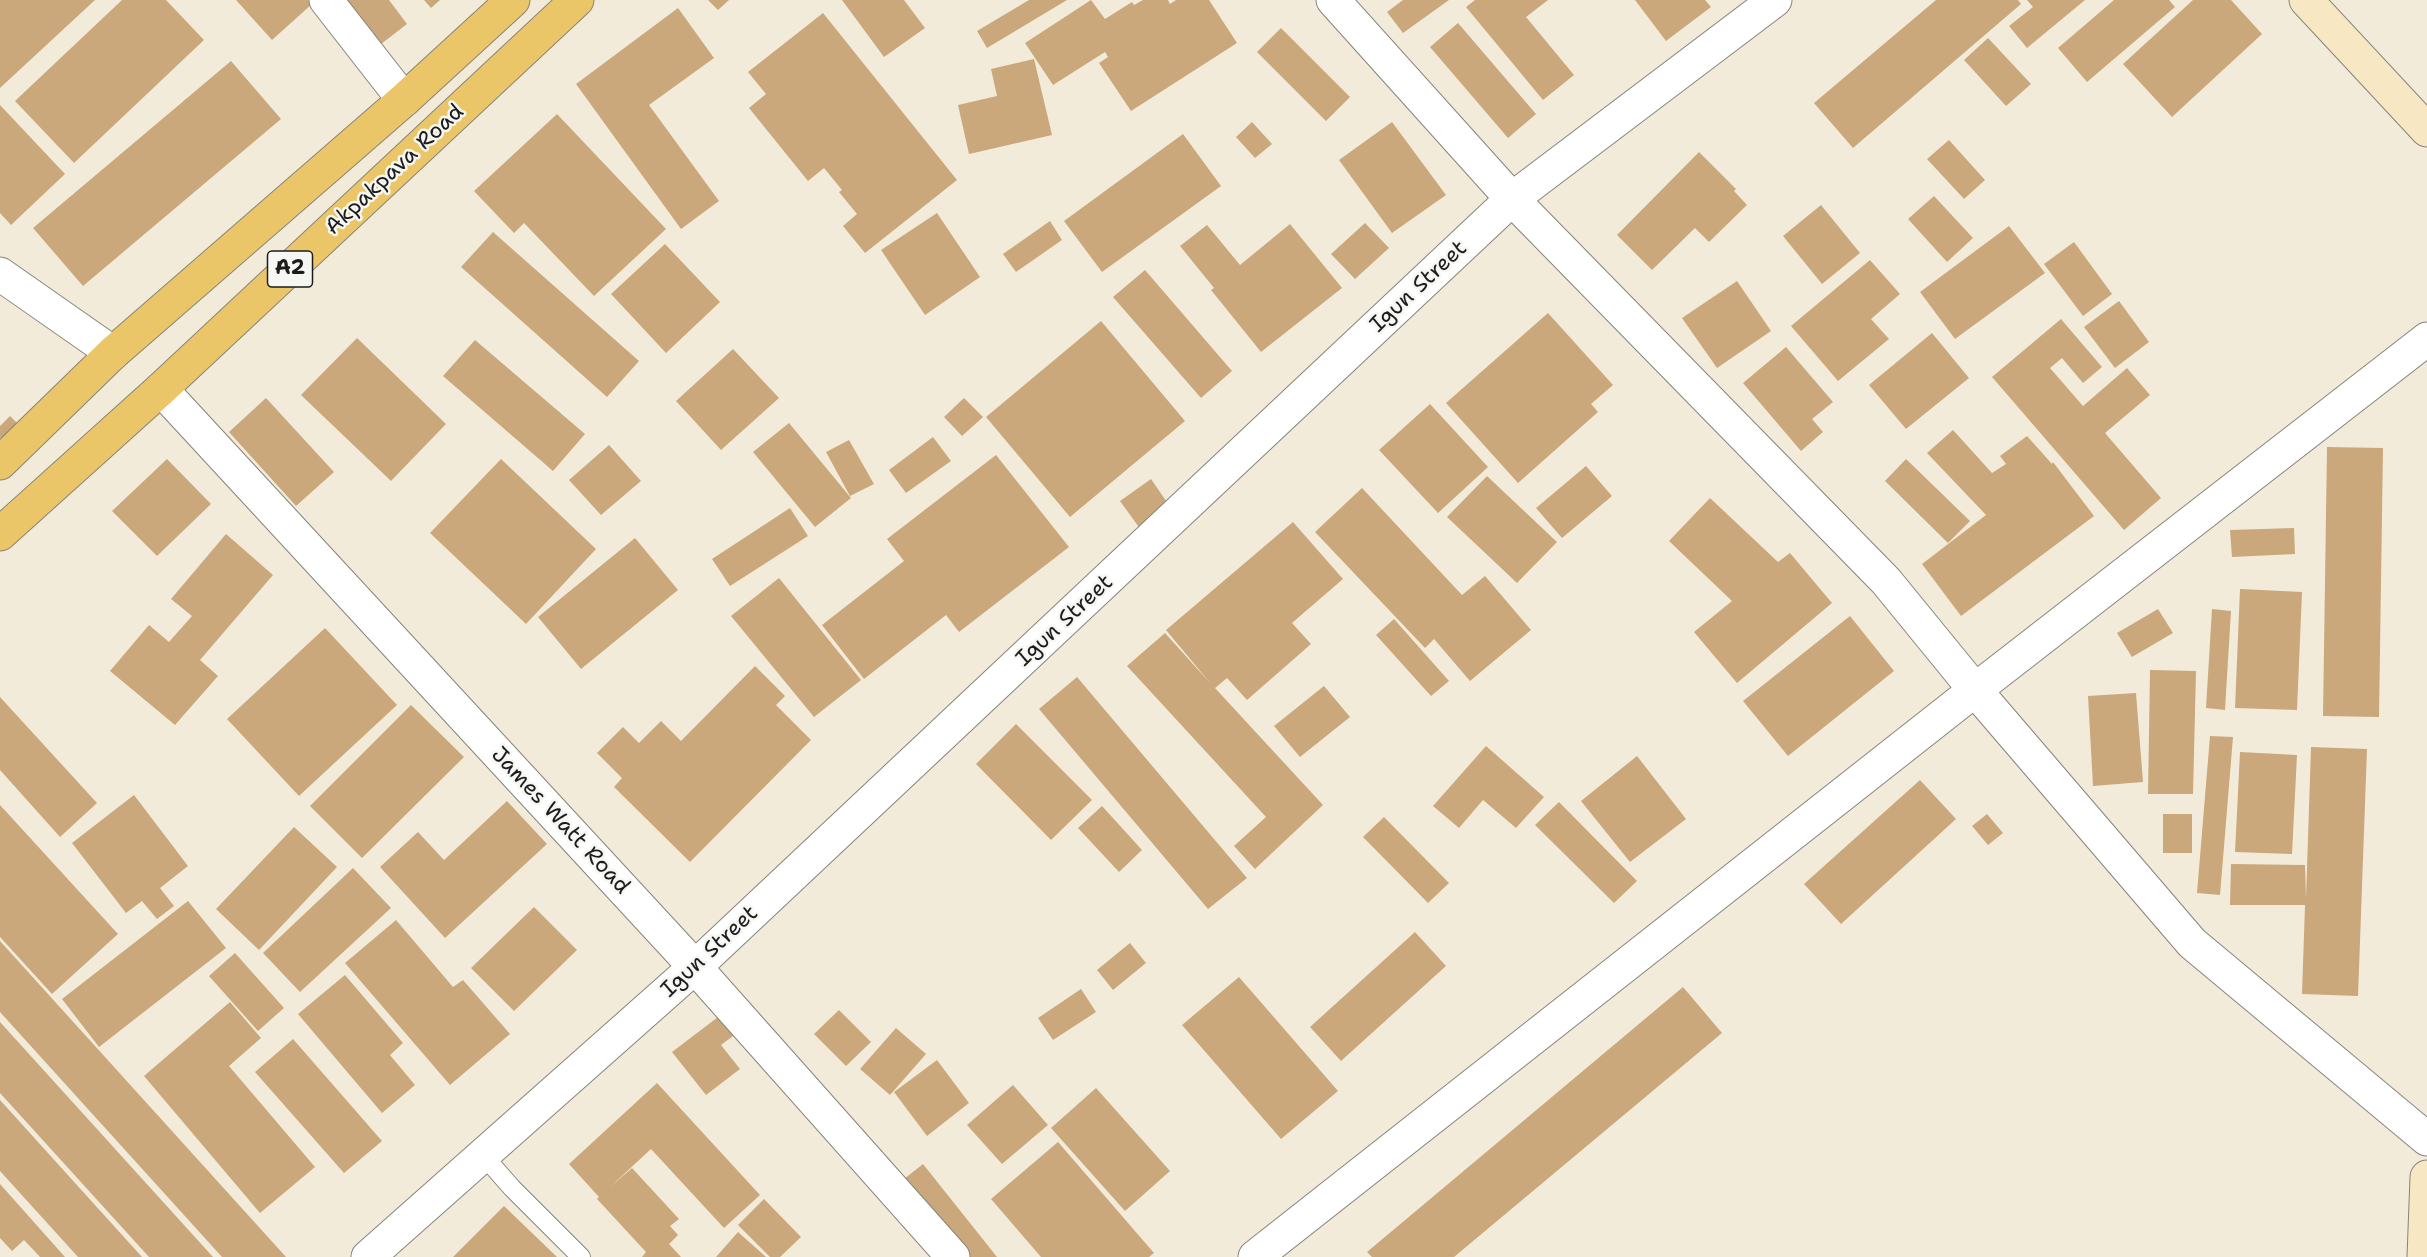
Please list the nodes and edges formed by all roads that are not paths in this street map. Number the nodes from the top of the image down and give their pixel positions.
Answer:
1 (326, 0) edge
2 (513, 0) edge
3 (577, 0) edge
4 (1334, 0) edge
5 (1775, 0) edge
6 (2306, 0) edge
7 (404, 100) junction
8 (2427, 130) edge
9 (1512, 199) junction
10 (0, 274) edge
11 (2427, 339) edge
12 (113, 352) junction
13 (161, 389) junction
14 (0, 463) edge
15 (0, 534) edge
16 (1975, 690) junction
17 (695, 967) junction
18 (2427, 1139) edge
19 (483, 1155) junction
20 (2427, 1177) edge
21 (368, 1257) edge
22 (580, 1257) edge
23 (953, 1257) edge
24 (1255, 1257) edge
25 (2424, 1257) edge

1 - 7 street
2 - 7 highway, Akpakpava Road / A2
3 - 13 highway, Akpakpava Road / A2
4 - 9 street
5 - 9 street, Igun Street
6 - 8 street
7 - 12 highway, Akpakpava Road / A2
9 - 16 street
9 - 17 street, Igun Street
10 - 12 street
11 - 16 street
12 - 14 highway, Akpakpava Road / A2
13 - 15 highway, Akpakpava Road / A2
13 - 17 street, James Watt Road
16 - 18 street
16 - 24 street
17 - 19 street, Igun Street
17 - 23 street, James Watt Road
19 - 21 street, Igun Street
19 - 22 lane
20 - 25 street

